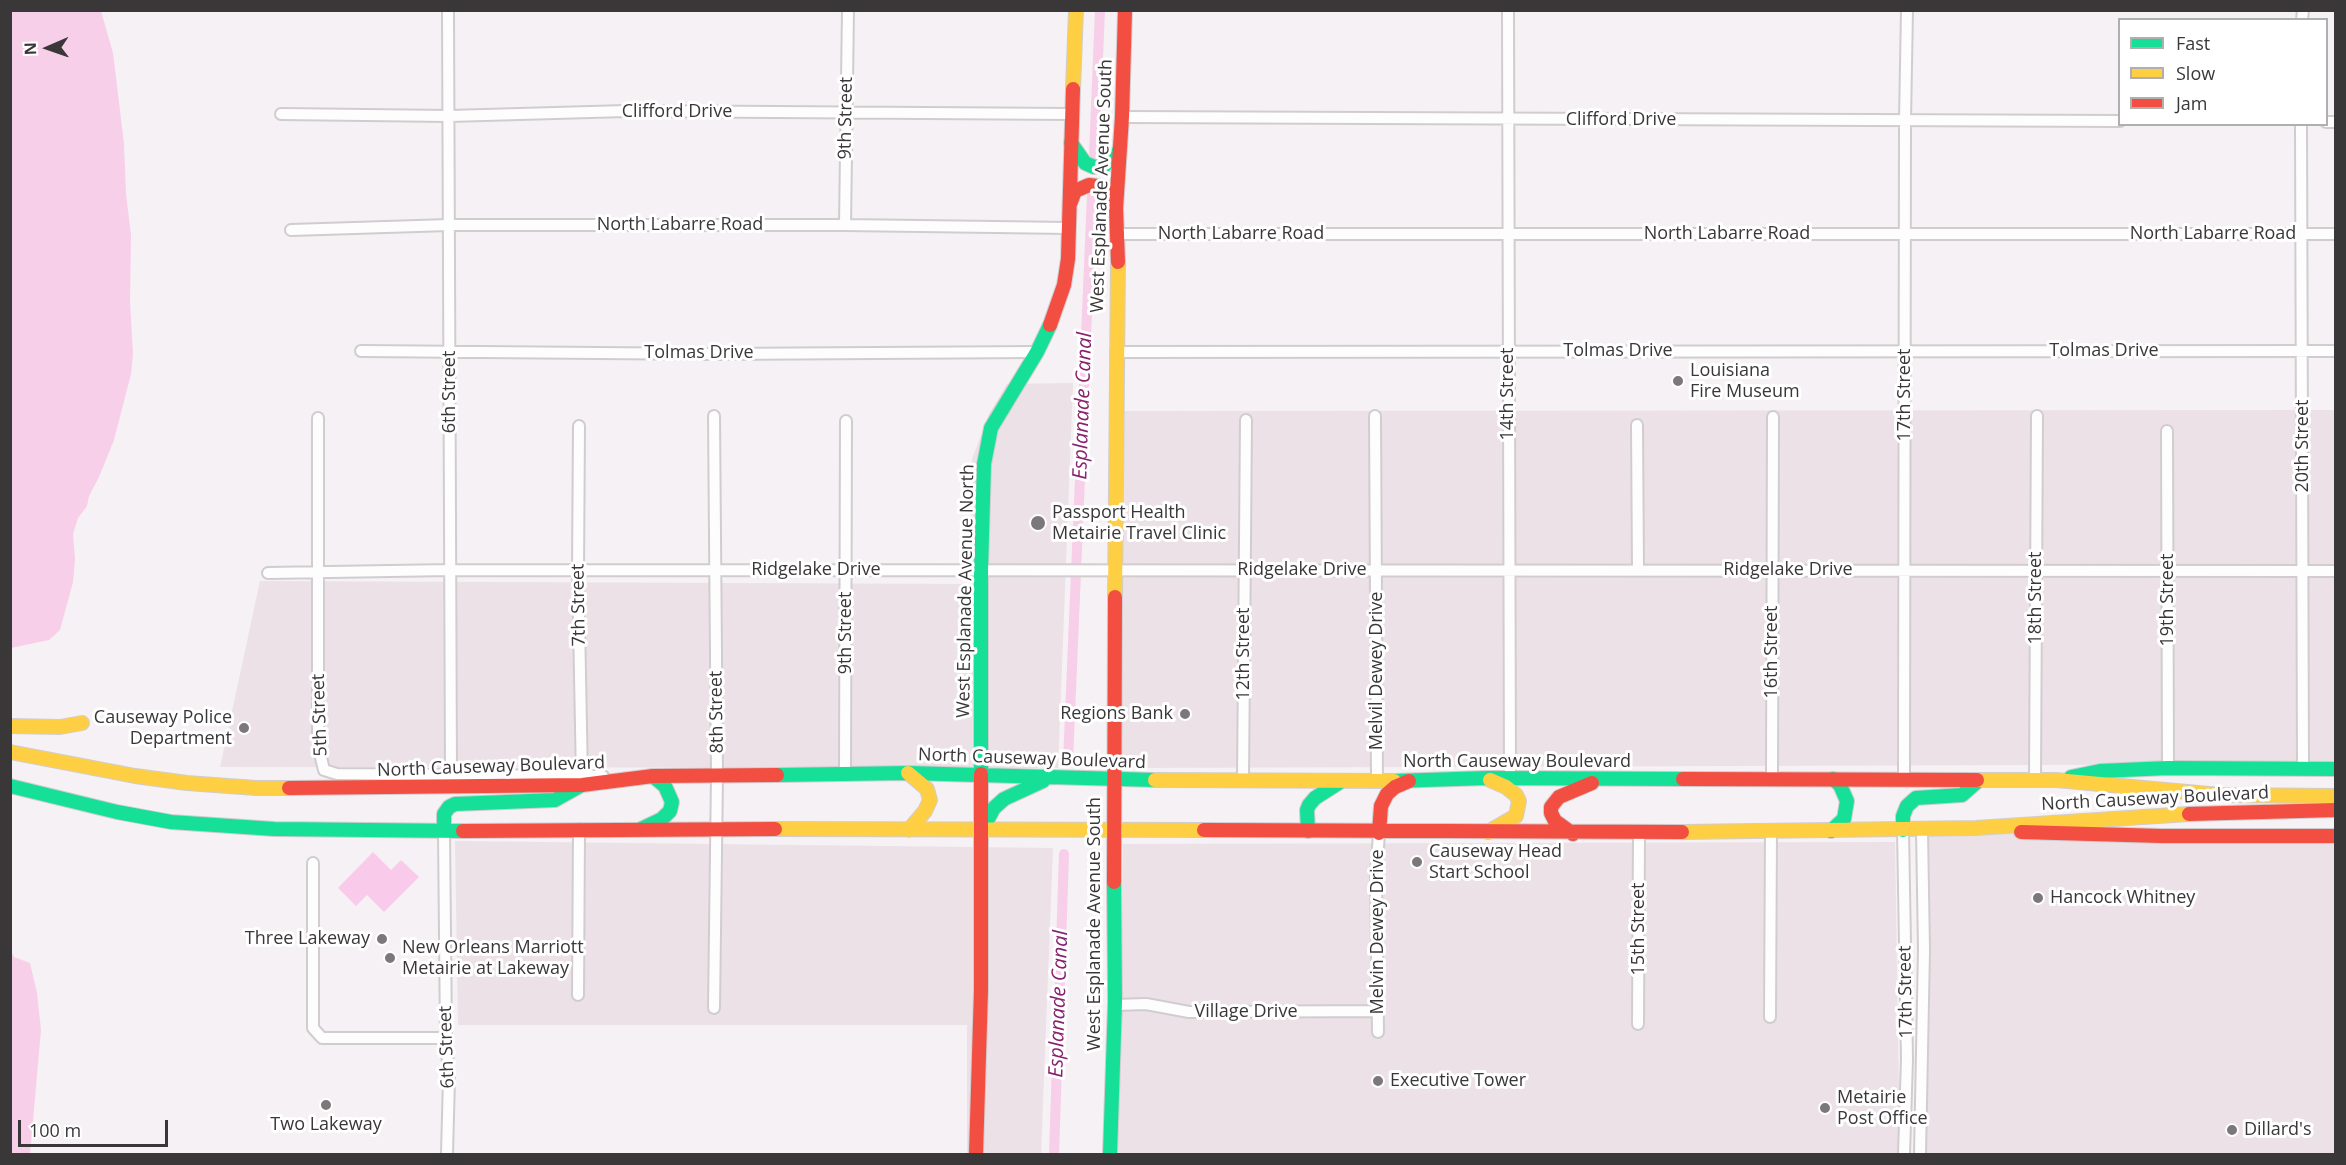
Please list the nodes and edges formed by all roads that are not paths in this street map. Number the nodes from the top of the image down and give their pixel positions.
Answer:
1 (448, 10) edge
2 (848, 10) edge
3 (1076, 10) edge
4 (1125, 10) edge
5 (1508, 10) edge
6 (1907, 10) edge
7 (846, 113) junction
8 (281, 114) dead end
9 (1072, 114) junction
10 (449, 116) junction
11 (1122, 117) junction
12 (1507, 120) junction
13 (1905, 120) junction
14 (2118, 121) edge
15 (2301, 126) edge
16 (1071, 143) junction
17 (1118, 152) junction
18 (1070, 205) junction
19 (1116, 207) junction
20 (449, 225) junction
21 (845, 225) junction
22 (1069, 228) junction
23 (291, 230) dead end
24 (1118, 234) junction
25 (1507, 234) junction
26 (1906, 234) junction
27 (2303, 234) junction
28 (2336, 234) edge
29 (361, 351) dead end
30 (450, 351) junction
31 (1508, 351) junction
32 (1905, 351) junction
33 (2303, 351) junction
34 (2336, 351) edge
35 (1037, 352) junction
36 (1116, 352) junction
37 (714, 416) dead end
38 (1375, 416) dead end
39 (2037, 416) dead end
40 (1773, 417) dead end
41 (318, 418) dead end
42 (1246, 420) dead end
43 (846, 421) dead end
44 (1637, 425) dead end
45 (579, 426) dead end
46 (2167, 431) dead end
47 (451, 570) junction
48 (578, 570) junction
49 (715, 570) junction
50 (846, 570) junction
51 (981, 570) junction
52 (1114, 570) junction
53 (1245, 570) junction
54 (1377, 570) junction
55 (1510, 570) junction
56 (1638, 570) junction
57 (1773, 570) junction
58 (1905, 570) junction
59 (2036, 571) junction
60 (2303, 571) junction
61 (2336, 571) edge
62 (2168, 572) junction
63 (268, 573) dead end
64 (317, 573) junction
65 (82, 723) dead end
66 (10, 726) edge
67 (10, 752) edge
68 (2168, 768) junction
69 (2303, 768) junction
70 (2336, 769) edge
71 (451, 773) junction
72 (846, 773) junction
73 (908, 773) junction
74 (717, 775) junction
75 (653, 776) junction
76 (982, 777) junction
77 (1487, 778) junction
78 (1510, 778) junction
79 (582, 779) junction
80 (1048, 779) junction
81 (1772, 779) junction
82 (1833, 779) junction
83 (1904, 779) junction
84 (1113, 780) junction
85 (1243, 780) junction
86 (1411, 780) junction
87 (1600, 780) junction
88 (1979, 780) junction
89 (2035, 780) junction
90 (2056, 780) junction
91 (1340, 782) junction
92 (1377, 782) junction
93 (10, 786) edge
94 (2336, 796) edge
95 (2336, 810) edge
96 (1976, 828) junction
97 (579, 829) junction
98 (639, 830) junction
99 (717, 830) junction
100 (909, 830) junction
101 (982, 830) junction
102 (1113, 830) junction
103 (1903, 830) junction
104 (1922, 830) junction
105 (444, 831) junction
106 (1308, 831) junction
107 (1831, 831) junction
108 (1771, 832) junction
109 (1379, 833) junction
110 (1486, 833) junction
111 (1639, 833) junction
112 (1572, 834) junction
113 (2336, 836) edge
114 (313, 863) dead end
115 (578, 996) dead end
116 (1115, 1005) junction
117 (714, 1008) dead end
118 (1378, 1011) junction
119 (1770, 1017) dead end
120 (1638, 1024) dead end
121 (1378, 1032) dead end
122 (447, 1038) junction
123 (447, 1155) edge
124 (976, 1155) edge
125 (1110, 1155) edge
126 (1904, 1155) edge
127 (1920, 1155) edge

1 - 10 street, 6th Street
2 - 7 street, 9th Street
3 - 9 main road, West Esplanade Avenue North
4 - 11 main road, West Esplanade Avenue South
5 - 12 street, 14th Street
6 - 13 street, 17th Street
7 - 9 street, Clifford Drive
7 - 10 street, Clifford Drive
7 - 21 street, 9th Street
8 - 10 street, Clifford Drive
9 - 16 main road, West Esplanade Avenue North
10 - 20 street, 6th Street
11 - 12 street, Clifford Drive
11 - 17 main road, West Esplanade Avenue South
12 - 13 street, Clifford Drive
12 - 25 street, 14th Street
13 - 14 street, Clifford Drive
13 - 26 street, 17th Street
15 - 27 street, 20th Street
16 - 17 main road
16 - 18 main road, West Esplanade Avenue North
17 - 19 main road, West Esplanade Avenue South
18 - 19 main road
18 - 22 main road, West Esplanade Avenue North
19 - 24 main road, West Esplanade Avenue South
20 - 21 street, North Labarre Road
20 - 23 street, North Labarre Road
20 - 30 street, 6th Street
21 - 22 street, North Labarre Road
22 - 35 main road, West Esplanade Avenue North
24 - 25 street, North Labarre Road
24 - 36 main road, West Esplanade Avenue South
25 - 26 street, North Labarre Road
25 - 31 street, 14th Street
26 - 27 street, North Labarre Road
26 - 32 street, 17th Street
27 - 28 street, North Labarre Road
27 - 33 street, 20th Street
29 - 30 street, Tolmas Drive
30 - 35 street, Tolmas Drive
30 - 47 street, 6th Street
31 - 32 street, Tolmas Drive
31 - 36 street, Tolmas Drive
31 - 55 street, 14th Street
32 - 33 street, Tolmas Drive
32 - 58 street, 17th Street
33 - 34 street, Tolmas Drive
33 - 60 street, 20th Street
35 - 51 main road, West Esplanade Avenue North
36 - 52 main road, West Esplanade Avenue South
37 - 49 street, 8th Street
38 - 54 street, Melvil Dewey Drive
39 - 59 street, 18th Street
40 - 57 street, 16th Street
41 - 64 street, 5th Street
42 - 53 street, 12th Street
43 - 50 street, 9th Street
44 - 56 street
45 - 48 street, 7th Street
46 - 62 street, 19th Street
47 - 48 street, Ridgelake Drive
47 - 64 street, Ridgelake Drive
47 - 71 street, 6th Street
48 - 49 street, Ridgelake Drive
48 - 79 street, 7th Street
49 - 50 street, Ridgelake Drive
49 - 74 street, 8th Street
50 - 51 street, Ridgelake Drive
50 - 72 street, 9th Street
51 - 52 street, Ridgelake Drive
51 - 76 main road, West Esplanade Avenue North
52 - 53 street, Ridgelake Drive
52 - 84 main road, West Esplanade Avenue South
53 - 54 street, Ridgelake Drive
53 - 85 street, 12th Street
54 - 55 street, Ridgelake Drive
54 - 92 street, Melvil Dewey Drive
55 - 56 street, Ridgelake Drive
55 - 78 street, 14th Street
56 - 57 street, Ridgelake Drive
57 - 58 street, Ridgelake Drive
57 - 81 street, 16th Street
58 - 59 street, Ridgelake Drive
58 - 83 street, 17th Street
59 - 62 street, Ridgelake Drive
59 - 89 street, 18th Street
60 - 61 street, Ridgelake Drive
60 - 62 street, Ridgelake Drive
60 - 69 street, 20th Street
62 - 68 street, 19th Street
63 - 64 street, Ridgelake Drive
64 - 71 street, 5th Street
65 - 66 main road
67 - 79 main road, North Causeway Boulevard
68 - 69 main road, North Causeway Boulevard
68 - 90 main road, North Causeway Boulevard
69 - 70 main road, North Causeway Boulevard
71 - 79 street, 5th Street
72 - 73 main road, North Causeway Boulevard
72 - 74 main road, North Causeway Boulevard
73 - 76 main road, North Causeway Boulevard
73 - 100 main road
74 - 75 main road, North Causeway Boulevard
74 - 99 street, 8th Street
75 - 79 main road, North Causeway Boulevard
75 - 98 main road
76 - 80 main road, North Causeway Boulevard
76 - 101 main road, West Esplanade Avenue North
77 - 78 main road, North Causeway Boulevard
77 - 86 main road, North Causeway Boulevard
77 - 110 main road
78 - 87 main road, North Causeway Boulevard
79 - 105 main road
80 - 84 main road, North Causeway Boulevard
80 - 101 main road
81 - 82 main road, North Causeway Boulevard
81 - 87 main road, North Causeway Boulevard
82 - 83 main road, North Causeway Boulevard
82 - 107 main road
83 - 88 main road, North Causeway Boulevard
84 - 85 main road, North Causeway Boulevard
84 - 102 main road, West Esplanade Avenue South
85 - 91 main road, North Causeway Boulevard
86 - 92 main road, North Causeway Boulevard
86 - 109 main road
87 - 112 main road
88 - 89 main road, North Causeway Boulevard
88 - 103 main road
89 - 90 main road, North Causeway Boulevard
90 - 94 main road, North Causeway Boulevard
91 - 92 main road, North Causeway Boulevard
91 - 106 main road
93 - 105 main road, North Causeway Boulevard
95 - 96 main road, North Causeway Boulevard
96 - 104 main road, North Causeway Boulevard
96 - 113 main road, North Causeway Boulevard
97 - 98 main road, North Causeway Boulevard
97 - 105 main road, North Causeway Boulevard
97 - 115 street
98 - 99 main road, North Causeway Boulevard
99 - 100 main road, North Causeway Boulevard
99 - 117 street, 8th Street
100 - 101 main road, North Causeway Boulevard
101 - 102 main road, North Causeway Boulevard
101 - 124 main road, West Esplanade Avenue North
102 - 106 main road, North Causeway Boulevard
102 - 116 main road, West Esplanade Avenue South
103 - 104 main road, North Causeway Boulevard
103 - 107 main road, North Causeway Boulevard
103 - 126 street, 17th Street
104 - 127 street, 17th Street
105 - 122 street, 6th Street
106 - 109 main road, North Causeway Boulevard
107 - 108 main road, North Causeway Boulevard
108 - 111 main road, North Causeway Boulevard
108 - 119 street
109 - 110 main road, North Causeway Boulevard
109 - 118 street, Melvin Dewey Drive
110 - 112 main road, North Causeway Boulevard
111 - 112 main road, North Causeway Boulevard
111 - 120 street, 15th Street
114 - 122 street
116 - 118 street, Village Drive
116 - 125 main road, West Esplanade Avenue South
118 - 121 street, Melvin Dewey Drive
122 - 123 street, 6th Street

